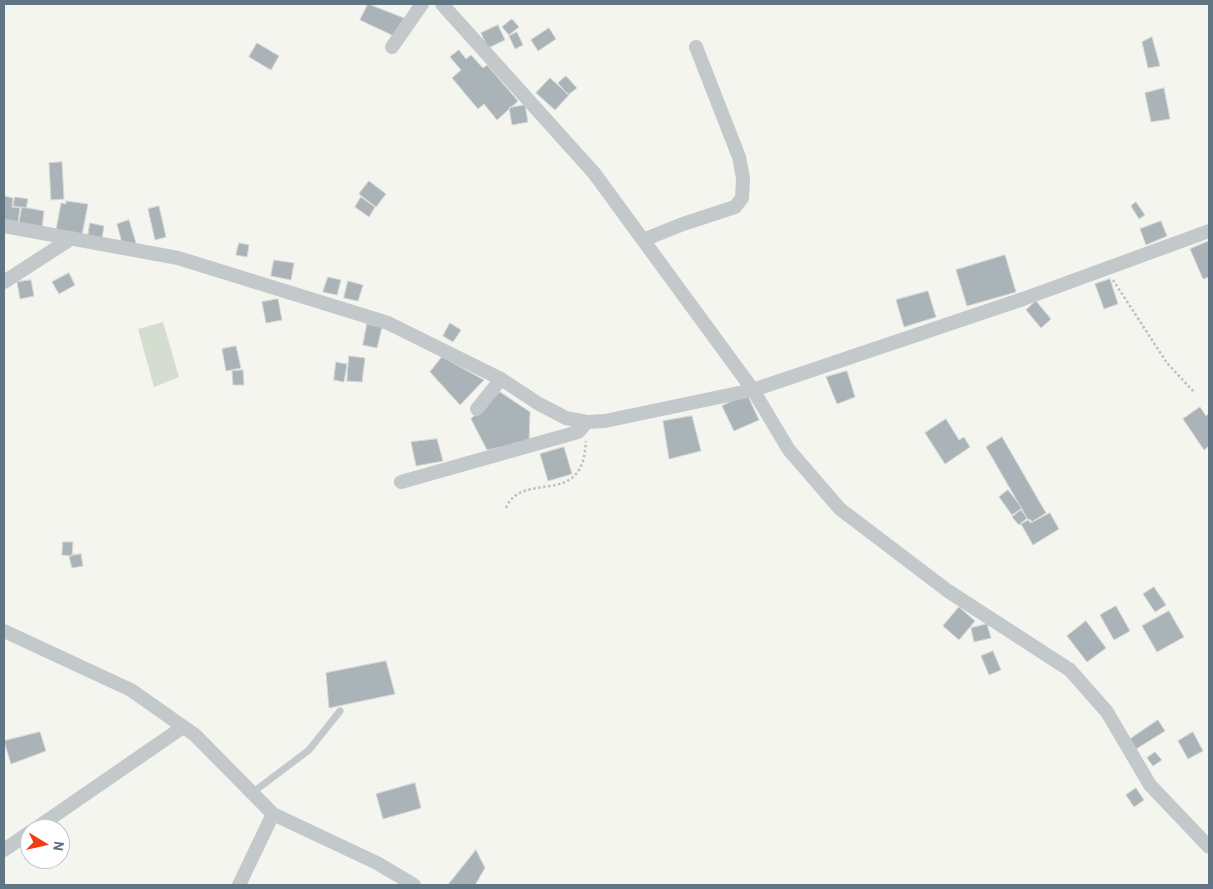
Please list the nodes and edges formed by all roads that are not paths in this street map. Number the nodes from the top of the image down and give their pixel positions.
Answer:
1 (422, 4) edge
2 (442, 4) edge
3 (392, 46) dead end
4 (696, 47) dead end
5 (4, 226) edge
6 (1209, 230) edge
7 (72, 238) junction
8 (643, 240) junction
9 (4, 282) edge
10 (501, 379) junction
11 (754, 390) junction
12 (477, 409) dead end
13 (587, 422) junction
14 (401, 482) dead end
15 (4, 631) edge
16 (340, 711) dead end
17 (183, 727) junction
18 (252, 793) junction
19 (273, 814) junction
20 (50, 819) edge
21 (20, 839) edge
22 (1209, 847) edge
23 (4, 850) edge
24 (239, 885) edge
25 (414, 885) edge

1 - 3 street
2 - 8 street
4 - 8 street
5 - 7 street
6 - 11 street
7 - 9 street
7 - 10 street
8 - 11 street
10 - 12 street
10 - 13 street
11 - 13 street
11 - 22 street
13 - 14 street
15 - 17 street
16 - 18 lane
17 - 18 street
17 - 20 street
18 - 19 street
19 - 24 street
19 - 25 street
21 - 23 street

